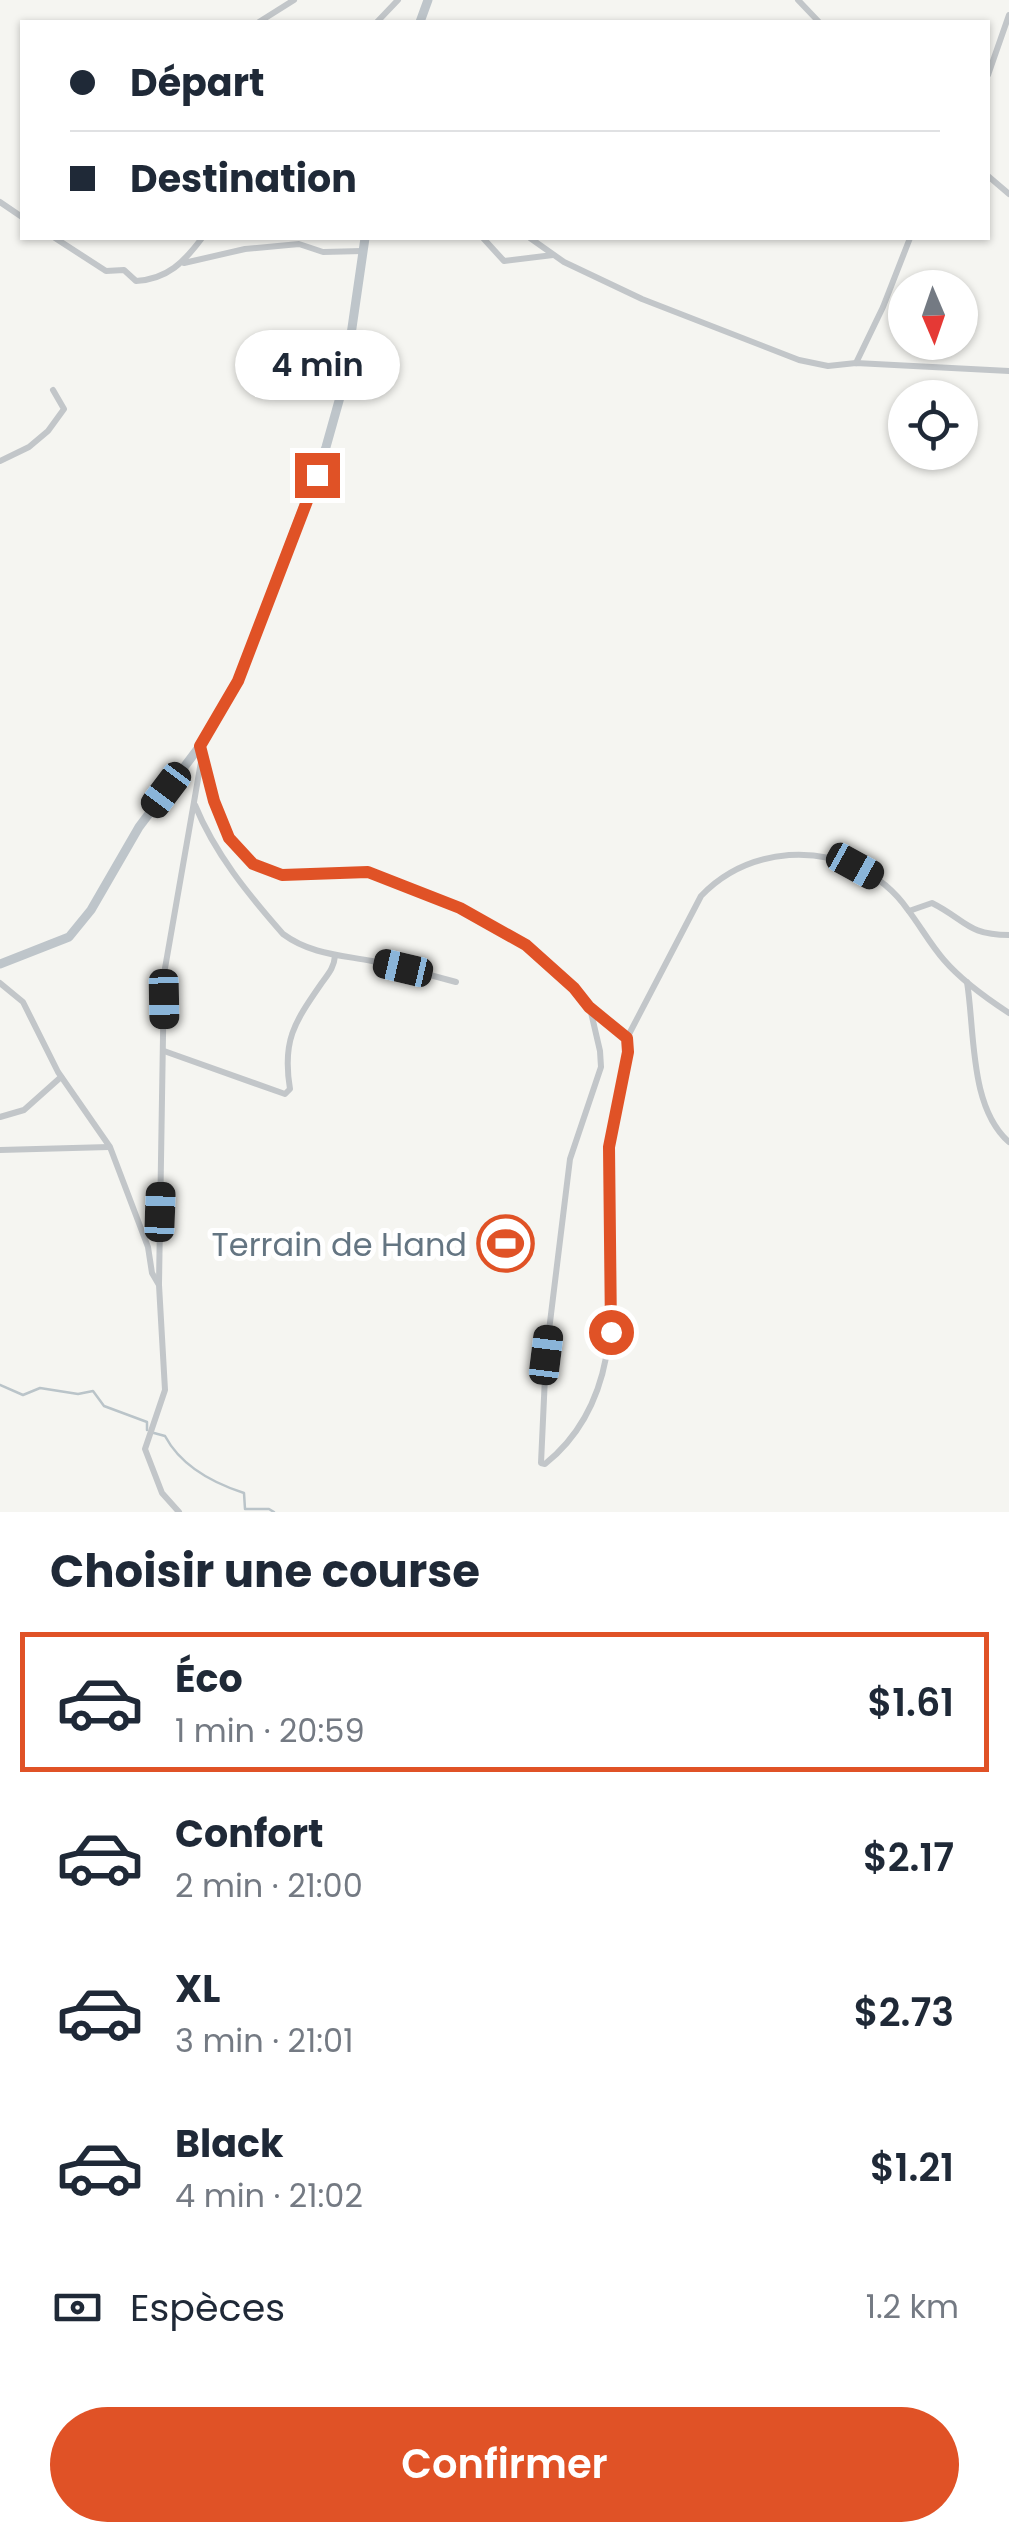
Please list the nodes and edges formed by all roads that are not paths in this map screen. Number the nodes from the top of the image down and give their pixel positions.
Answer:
1 (294, 0) edge
2 (398, 0) edge
3 (798, 0) edge
4 (1009, 15) edge
5 (262, 20) edge
6 (379, 20) edge
7 (817, 20) edge
8 (990, 70) edge
9 (990, 178) edge
10 (1009, 194) edge
11 (58, 240) edge
12 (201, 240) edge
13 (365, 240) edge
14 (485, 240) edge
15 (533, 240) edge
16 (909, 240) edge
17 (362, 251) junction
18 (554, 255) junction
19 (184, 263) junction
20 (856, 362) junction
21 (1009, 371) edge
22 (53, 390) dead end
23 (0, 461) edge
24 (201, 751) junction
25 (195, 804) junction
26 (909, 911) junction
27 (1009, 935) edge
28 (335, 956) junction
29 (0, 964) edge
30 (456, 982) dead end
31 (967, 982) junction
32 (0, 983) edge
33 (589, 1007) junction
34 (1009, 1013) edge
35 (627, 1038) junction
36 (164, 1052) junction
37 (61, 1077) junction
38 (0, 1117) edge
39 (1009, 1142) edge
40 (110, 1147) junction
41 (0, 1150) edge
42 (158, 1285) junction
43 (179, 1512) edge

1 - 5 street
2 - 6 street
3 - 7 street
4 - 8 street
9 - 10 street
11 - 19 street
12 - 19 street
13 - 17 main road
14 - 18 street
15 - 18 street
16 - 20 street
17 - 19 street
17 - 24 main road
18 - 20 street
20 - 21 street
22 - 23 street
24 - 25 street
24 - 29 main road
24 - 33 street
25 - 28 street
25 - 36 street
26 - 27 street
26 - 31 street
26 - 35 street
28 - 30 street
28 - 36 street
31 - 34 street
31 - 39 street
32 - 37 street
33 - 35 street
33 - 35 street
36 - 42 street
37 - 38 street
37 - 40 street
40 - 41 street
40 - 42 street
42 - 43 street

